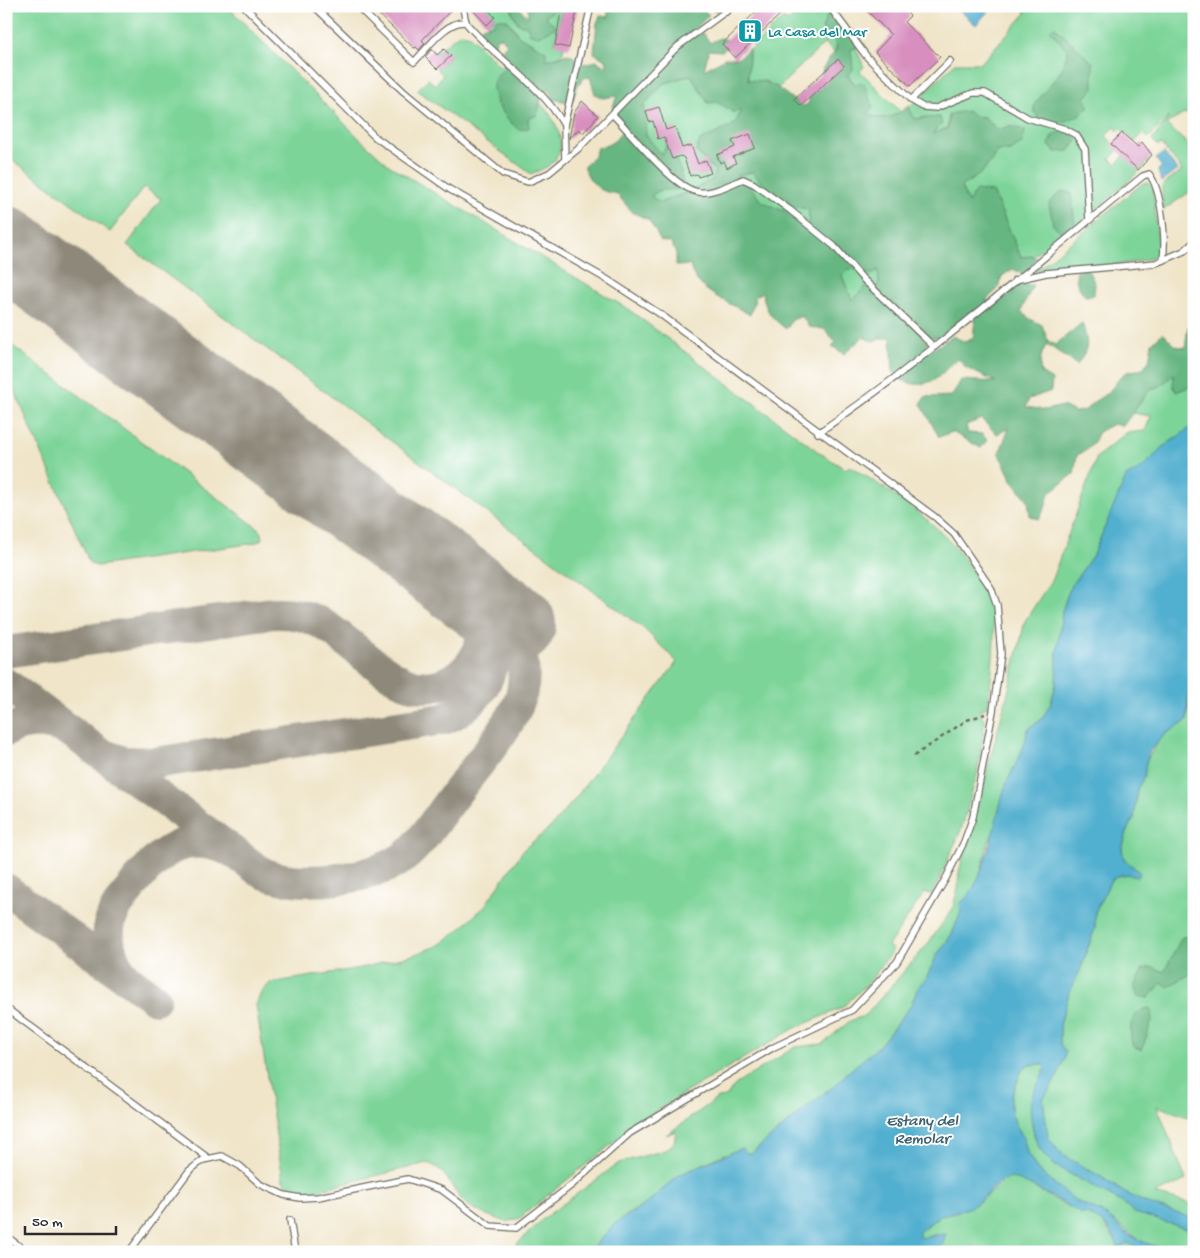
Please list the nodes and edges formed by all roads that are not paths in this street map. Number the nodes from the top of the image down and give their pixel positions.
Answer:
1 (244, 6) edge
2 (314, 6) edge
3 (357, 6) edge
4 (462, 6) edge
5 (591, 6) edge
6 (719, 6) edge
7 (733, 6) edge
8 (829, 6) edge
9 (726, 12) junction
10 (466, 22) junction
11 (950, 61) dead end
12 (911, 100) junction
13 (613, 115) junction
14 (564, 125) junction
15 (565, 159) junction
16 (1089, 220) junction
17 (1194, 242) edge
18 (1163, 260) junction
19 (1015, 280) junction
20 (933, 346) junction
21 (818, 433) junction
22 (6, 1008) edge
23 (208, 1158) junction
24 (290, 1220) dead end
25 (6, 1236) edge
26 (27, 1252) edge
27 (129, 1252) edge
28 (296, 1252) edge

1 - 21 lane
2 - 15 lane
3 - 10 lane
4 - 10 lane
5 - 14 lane
6 - 9 lane
7 - 9 lane
8 - 12 lane
9 - 13 lane
10 - 14 lane
11 - 12 lane
12 - 16 lane
13 - 15 lane
13 - 20 lane
14 - 15 lane
16 - 18 lane
16 - 19 lane
17 - 18 lane
18 - 19 lane
19 - 20 lane
20 - 21 lane
21 - 23 lane
22 - 23 lane
23 - 27 lane
24 - 28 lane
25 - 26 lane

